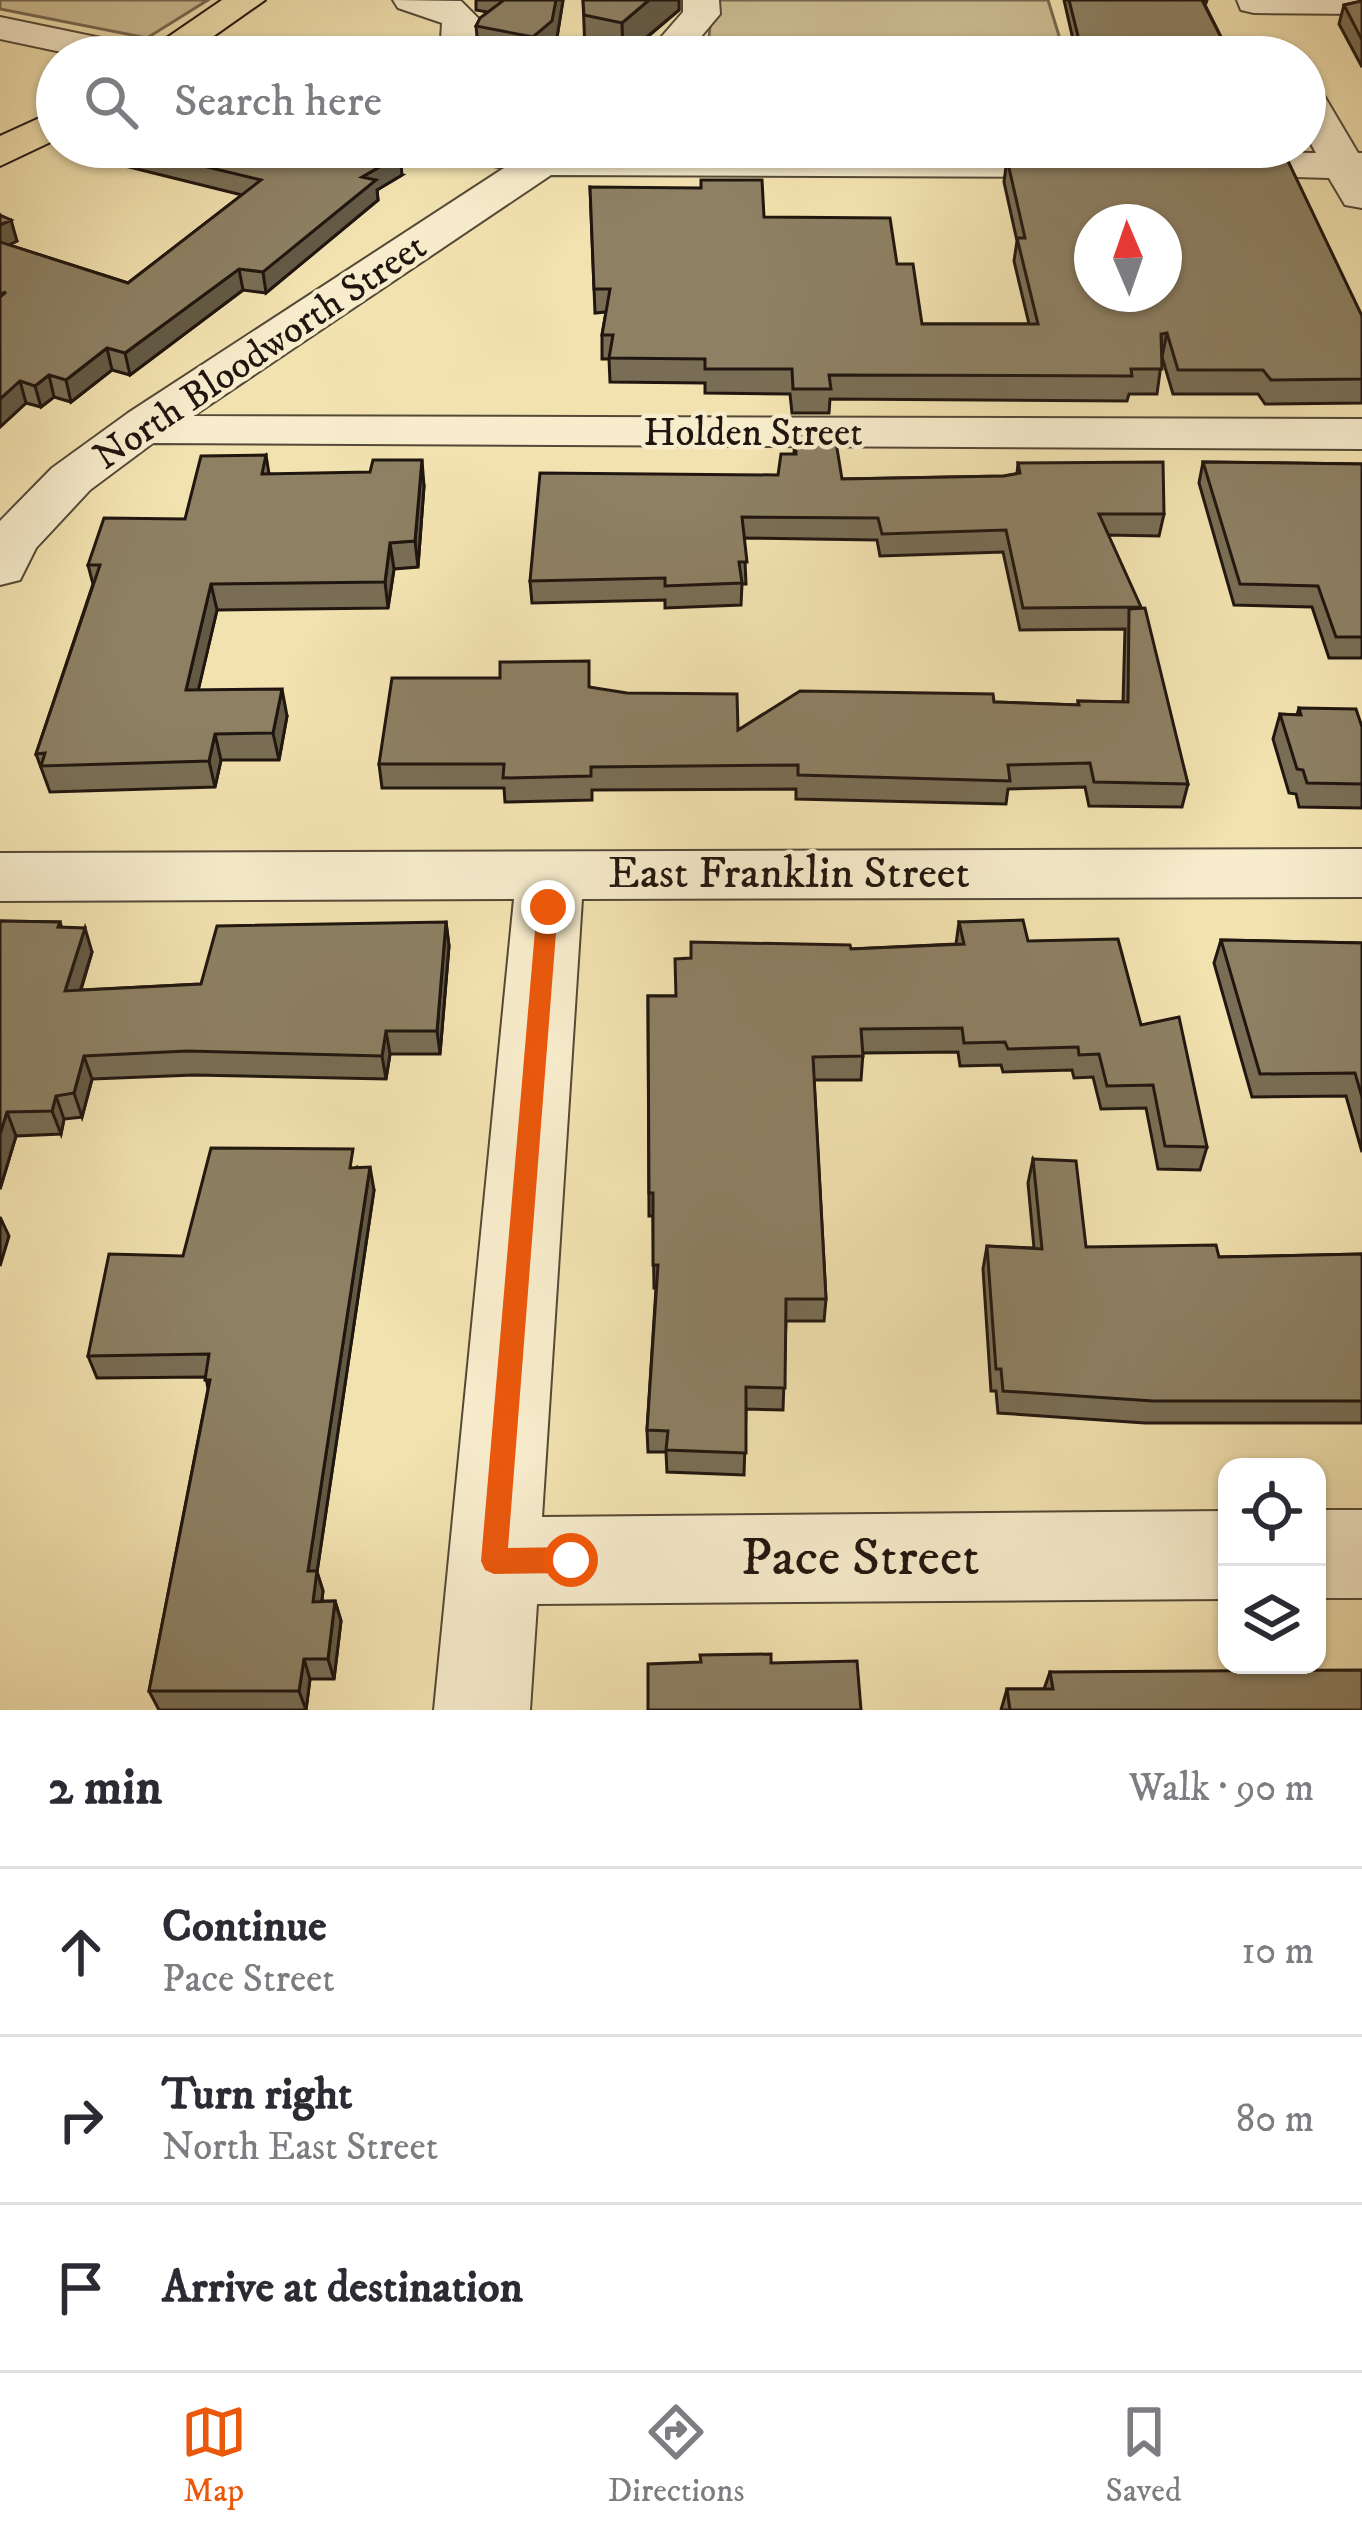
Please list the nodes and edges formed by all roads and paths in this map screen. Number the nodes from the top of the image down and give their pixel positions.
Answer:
1 (247, 0) edge
2 (412, 0) edge
3 (701, 0) edge
4 (1253, 1) edge
5 (1362, 3) edge
6 (0, 28) edge
7 (39, 36) edge
8 (191, 36) edge
9 (460, 36) edge
10 (682, 36) edge
11 (1272, 36) edge
12 (1326, 129) edge
13 (36, 133) edge
14 (0, 153) edge
15 (534, 168) edge
16 (1197, 168) edge
17 (1356, 177) edge
18 (146, 424) junction
19 (1362, 434) edge
20 (0, 568) edge
21 (1362, 873) edge
22 (550, 875) junction
23 (0, 877) edge
24 (1326, 1554) edge
25 (1362, 1554) edge
26 (1218, 1555) edge
27 (494, 1561) junction
28 (482, 1710) edge

1 - 8 main road
2 - 9 street
3 - 10 street
4 - 5 street
4 - 11 street
6 - 7 street
12 - 17 street
13 - 14 main road
15 - 18 street, North Bloodworth Street
16 - 17 street
18 - 19 street, Holden Street
18 - 20 street, North Bloodworth Street
21 - 22 street, East Franklin Street
22 - 23 street, East Franklin Street
22 - 27 street
24 - 25 street
26 - 27 street, Pace Street
27 - 28 street

